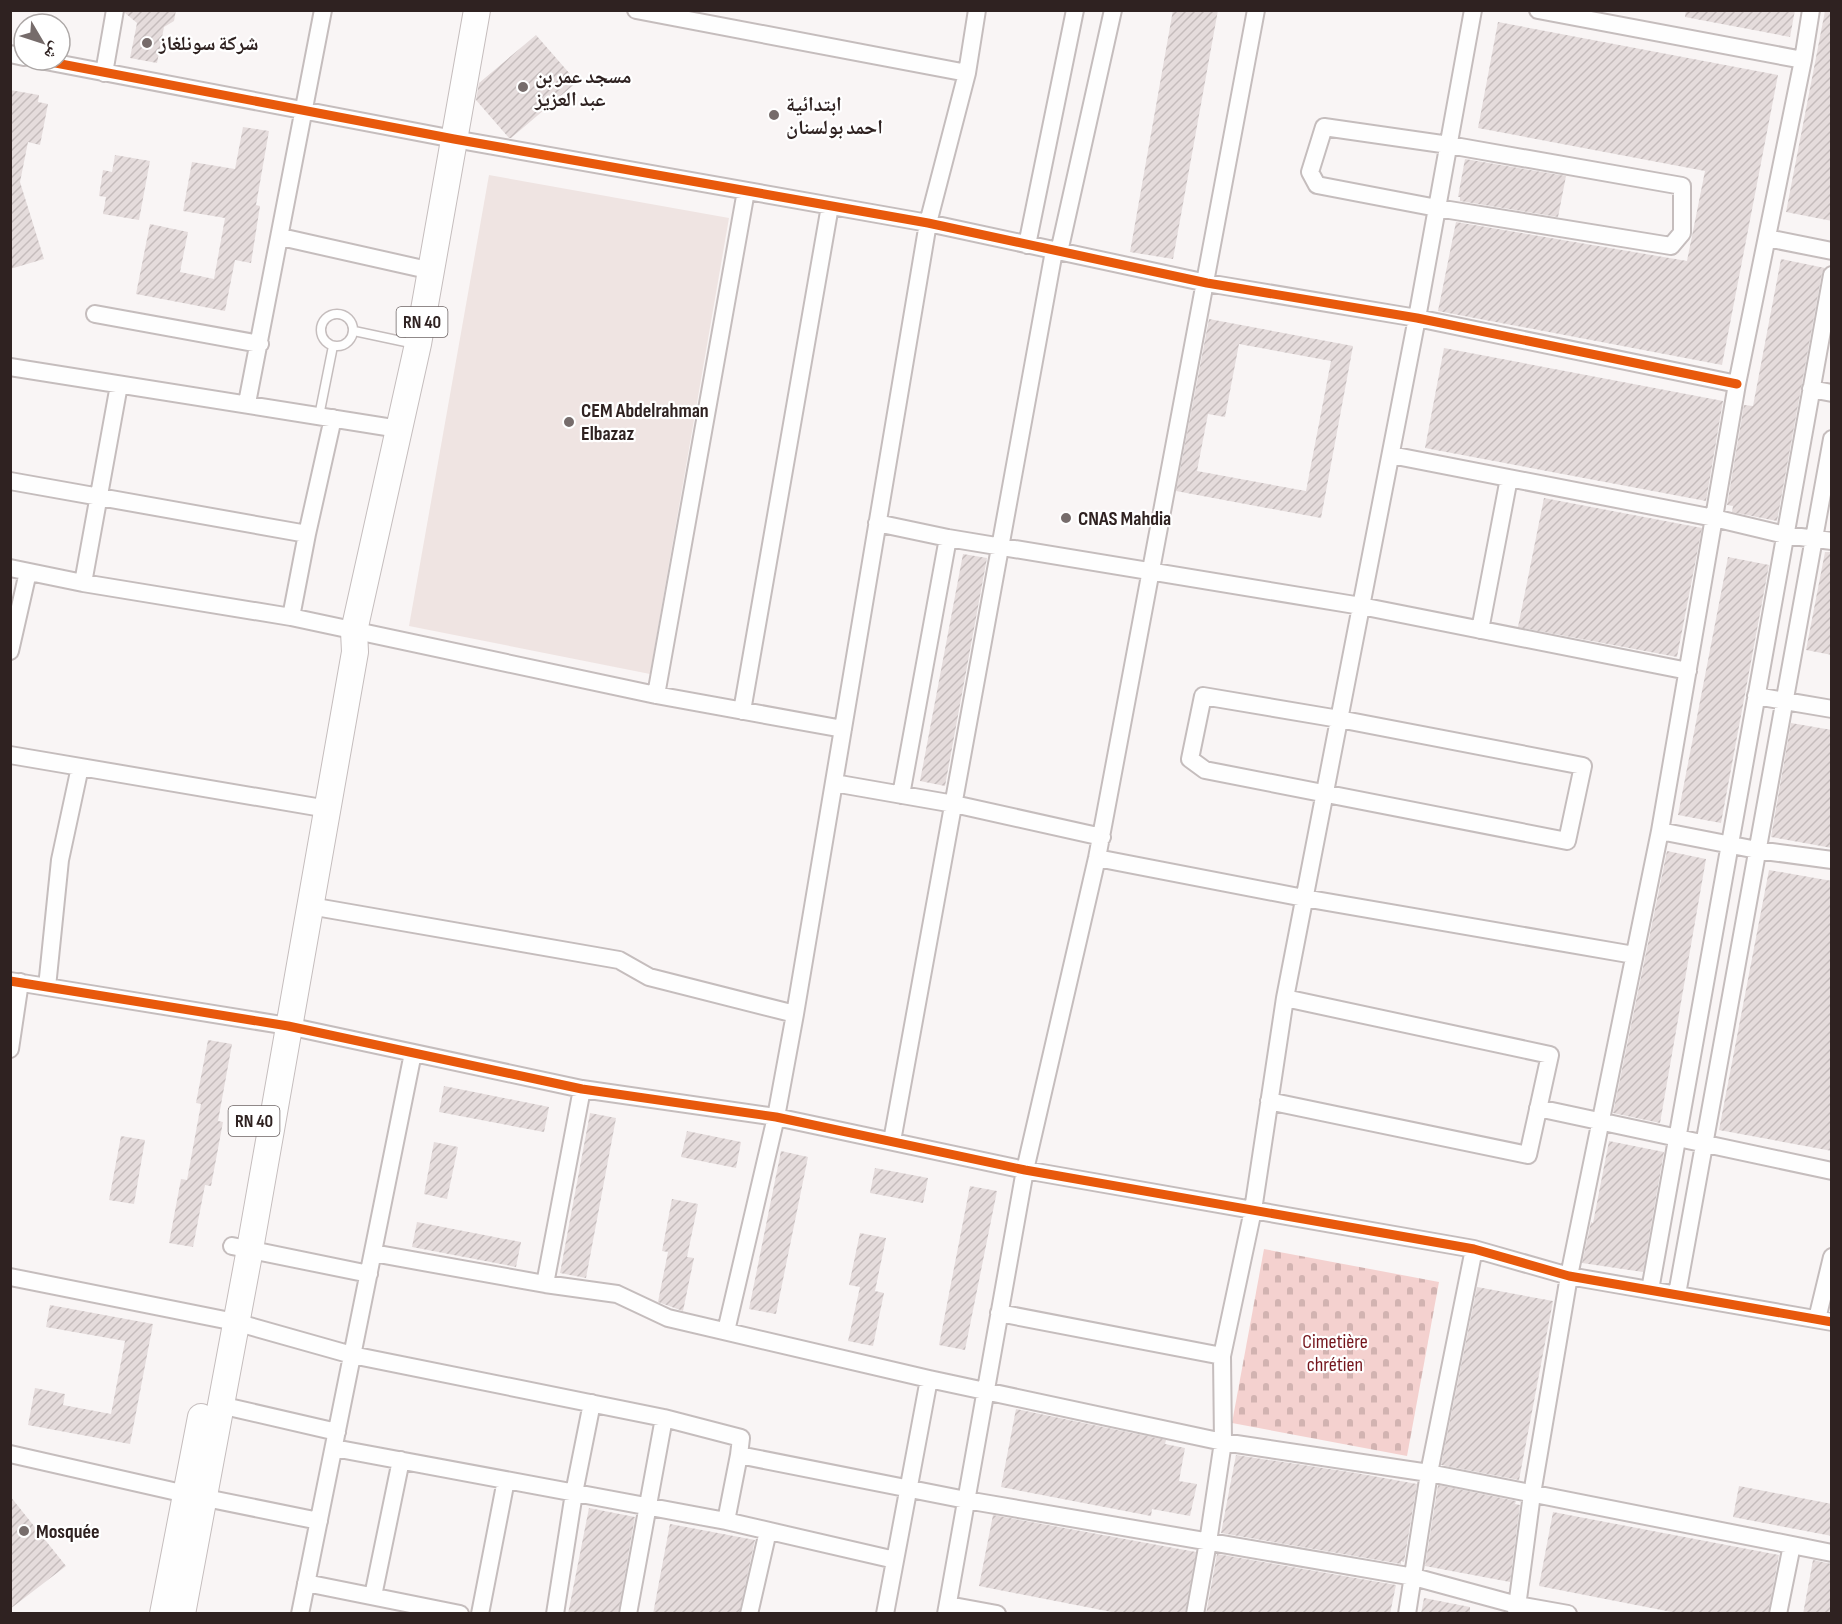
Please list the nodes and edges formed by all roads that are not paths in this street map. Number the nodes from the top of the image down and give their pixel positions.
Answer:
1 (116, 10) edge
2 (323, 10) edge
3 (477, 10) edge
4 (636, 10) edge
5 (977, 10) edge
6 (1075, 10) edge
7 (1113, 10) edge
8 (1256, 10) edge
9 (1473, 10) edge
10 (1538, 10) edge
11 (1811, 10) edge
12 (1803, 60) junction
13 (72, 66) edge
14 (104, 73) junction
15 (967, 73) junction
16 (304, 111) junction
17 (454, 139) junction
18 (1449, 145) junction
19 (746, 191) junction
20 (830, 206) junction
21 (1437, 208) junction
22 (928, 223) junction
23 (280, 237) junction
24 (1767, 238) junction
25 (1027, 245) junction
26 (1056, 251) junction
27 (1832, 251) edge
28 (432, 271) junction
29 (1832, 275) edge
30 (1207, 283) junction
31 (95, 314) dead end
32 (1417, 318) junction
33 (354, 331) junction
34 (260, 344) junction
35 (418, 344) junction
36 (333, 346) junction
37 (10, 367) edge
38 (1737, 384) junction
39 (119, 385) junction
40 (1811, 389) junction
41 (1832, 393) edge
42 (248, 403) junction
43 (326, 417) junction
44 (399, 429) junction
45 (1832, 439) edge
46 (1391, 455) junction
47 (1509, 478) junction
48 (10, 481) edge
49 (98, 496) junction
50 (1714, 518) junction
51 (877, 523) junction
52 (307, 534) junction
53 (1785, 535) junction
54 (948, 538) junction
55 (1814, 538) junction
56 (1832, 541) edge
57 (998, 545) junction
58 (10, 568) edge
59 (28, 572) junction
60 (1152, 572) junction
61 (83, 583) junction
62 (1361, 606) junction
63 (291, 617) junction
64 (1480, 630) junction
65 (354, 631) junction
66 (10, 651) edge
67 (1688, 671) junction
68 (656, 695) junction
69 (1756, 696) junction
70 (1784, 702) junction
71 (1832, 709) edge
72 (742, 711) junction
73 (1339, 719) junction
74 (843, 729) junction
75 (10, 755) edge
76 (80, 767) junction
77 (834, 783) junction
78 (1325, 794) junction
79 (901, 795) junction
80 (954, 804) junction
81 (321, 808) junction
82 (1660, 831) junction
83 (1102, 837) junction
84 (1730, 844) junction
85 (1757, 850) junction
86 (1097, 858) junction
87 (1832, 860) edge
88 (1304, 898) junction
89 (310, 906) junction
90 (1634, 955) junction
91 (15, 981) edge
92 (47, 987) junction
93 (1285, 998) junction
94 (795, 1014) junction
95 (280, 1024) junction
96 (10, 1049) edge
97 (413, 1053) junction
98 (582, 1089) junction
99 (1269, 1101) junction
100 (1538, 1108) junction
101 (776, 1117) junction
102 (1599, 1121) junction
103 (1677, 1139) junction
104 (892, 1141) junction
105 (1704, 1144) junction
106 (1025, 1170) junction
107 (1832, 1171) edge
108 (1253, 1210) junction
109 (241, 1247) junction
110 (1474, 1249) junction
111 (373, 1253) junction
112 (1832, 1257) edge
113 (369, 1274) junction
114 (1569, 1276) junction
115 (10, 1277) edge
116 (545, 1284) junction
117 (1650, 1290) junction
118 (1677, 1294) junction
119 (999, 1314) junction
120 (227, 1321) junction
121 (1824, 1321) edge
122 (726, 1331) junction
123 (352, 1355) junction
124 (1222, 1356) junction
125 (929, 1379) junction
126 (986, 1390) junction
127 (592, 1403) junction
128 (220, 1405) junction
129 (664, 1419) junction
130 (335, 1440) junction
131 (1223, 1442) junction
132 (10, 1454) edge
133 (738, 1455) junction
134 (401, 1460) junction
135 (1429, 1473) junction
136 (506, 1480) junction
137 (908, 1488) junction
138 (574, 1493) junction
139 (1532, 1494) junction
140 (195, 1495) junction
141 (966, 1500) junction
142 (648, 1506) junction
143 (319, 1521) junction
144 (726, 1521) junction
145 (768, 1531) junction
146 (1209, 1542) junction
147 (1792, 1545) junction
148 (1832, 1553) edge
149 (895, 1560) junction
150 (1414, 1577) junction
151 (306, 1583) junction
152 (373, 1596) junction
153 (947, 1609) edge
154 (1516, 1609) edge
155 (163, 1614) edge
156 (182, 1614) edge
157 (300, 1614) edge
158 (460, 1614) edge
159 (480, 1614) edge
160 (555, 1614) edge
161 (628, 1614) edge
162 (749, 1614) edge
163 (885, 1614) edge
164 (997, 1614) edge
165 (1195, 1614) edge
166 (1407, 1614) edge
167 (1569, 1614) edge
168 (1778, 1614) edge

1 - 14 street
2 - 16 street
3 - 17 main road, RN 40
4 - 15 street
5 - 15 street
6 - 25 street
7 - 26 street
8 - 30 street
9 - 18 street
10 - 12 street
11 - 12 street
12 - 24 street
13 - 14 street
14 - 16 street
15 - 22 street
16 - 17 street
16 - 23 street
17 - 19 street
17 - 28 main road, RN 40
18 - 21 street
18 - 21 street
18 - 21 street
19 - 20 street
19 - 68 street
20 - 22 street
20 - 72 street
21 - 32 street
22 - 25 street
22 - 51 street
23 - 28 street
23 - 34 street
24 - 27 street
24 - 38 street
25 - 26 street
26 - 30 street
26 - 57 street
28 - 35 main road, RN 40
29 - 40 street
30 - 32 street
30 - 60 street
31 - 34 street
32 - 38 street
32 - 46 street
33 - 35 lane
33 - 36 lane
33 - 36 lane
34 - 42 street
35 - 44 main road, RN 40
36 - 43 lane
37 - 39 street
38 - 50 street
39 - 42 street
39 - 49 street
40 - 41 street
40 - 53 street
42 - 43 street
43 - 44 street
43 - 52 street
44 - 65 main road, RN 40
45 - 55 street
46 - 47 street
46 - 62 street
47 - 50 street
47 - 64 street
48 - 49 street
49 - 52 street
49 - 61 street
50 - 53 street
50 - 67 street
51 - 54 street
51 - 74 street
52 - 63 street
53 - 55 street
53 - 69 street
54 - 57 street
54 - 79 street
55 - 56 street
55 - 70 street
57 - 60 street
57 - 80 street
58 - 59 street
59 - 61 street
59 - 66 street
60 - 62 street
60 - 83 street
61 - 63 street
62 - 64 street
62 - 73 street
63 - 65 street
64 - 67 street
65 - 68 street
65 - 81 main road, RN 40
67 - 82 street
68 - 72 street
69 - 70 street
69 - 84 street
70 - 71 street
70 - 85 street
72 - 74 street
73 - 78 street
73 - 78 street
73 - 78 street
74 - 77 street
75 - 76 street
76 - 81 street
76 - 92 street
77 - 79 street
77 - 94 street
78 - 88 street
79 - 80 street
80 - 83 street
80 - 104 street
81 - 89 main road, RN 40
81 - 95 main road, RN 40
82 - 84 street
82 - 90 street
83 - 86 street
84 - 85 street
84 - 103 street
85 - 87 street
85 - 105 street
86 - 88 street
86 - 106 street
88 - 90 street
88 - 93 street
89 - 94 street
89 - 95 main road, RN 40
90 - 102 street
91 - 92 street
91 - 96 street
92 - 95 street
93 - 99 street
93 - 100 street
94 - 101 street
95 - 97 street
95 - 109 main road, RN 40
97 - 98 street
97 - 111 street
98 - 101 street
98 - 116 street
99 - 100 street
99 - 108 street
100 - 102 street
101 - 104 street
101 - 122 street
102 - 103 street
102 - 114 street
103 - 105 street
103 - 117 street
104 - 106 street
105 - 107 street
105 - 118 street
106 - 108 street
106 - 119 street
108 - 110 street
108 - 124 street
109 - 113 street
109 - 120 main road, RN 40
110 - 114 street
110 - 135 street
111 - 113 street
111 - 116 street
112 - 121 street
113 - 123 street
114 - 117 street
114 - 139 street
115 - 120 street
116 - 122 street
117 - 118 street
118 - 121 street
119 - 124 street
119 - 126 street
120 - 123 street
120 - 128 main road, RN 40
120 - 140 main road, RN 40
122 - 125 street
123 - 127 street
123 - 130 street
124 - 131 street
125 - 126 street
125 - 137 street
126 - 131 street
126 - 141 street
127 - 129 street
127 - 138 street
128 - 130 street
128 - 140 main road, RN 40
129 - 133 street
129 - 142 street
130 - 134 street
130 - 143 street
131 - 135 street
131 - 146 street
132 - 140 street
133 - 137 street
133 - 144 street
134 - 136 street
134 - 152 street
135 - 139 street
135 - 150 street
136 - 138 street
136 - 159 street
137 - 141 street
137 - 149 street
138 - 142 street
138 - 160 street
139 - 147 street
139 - 154 street
140 - 143 street
140 - 155 main road, RN 40
140 - 156 main road, RN 40
141 - 146 street
141 - 153 street
142 - 144 street
142 - 161 street
143 - 151 street
144 - 145 street
145 - 149 street
145 - 162 street
146 - 150 street
146 - 165 street
147 - 148 street
147 - 168 street
149 - 163 street
150 - 154 street
150 - 166 street
151 - 152 street
151 - 157 street
152 - 158 street
153 - 164 street
154 - 167 street

